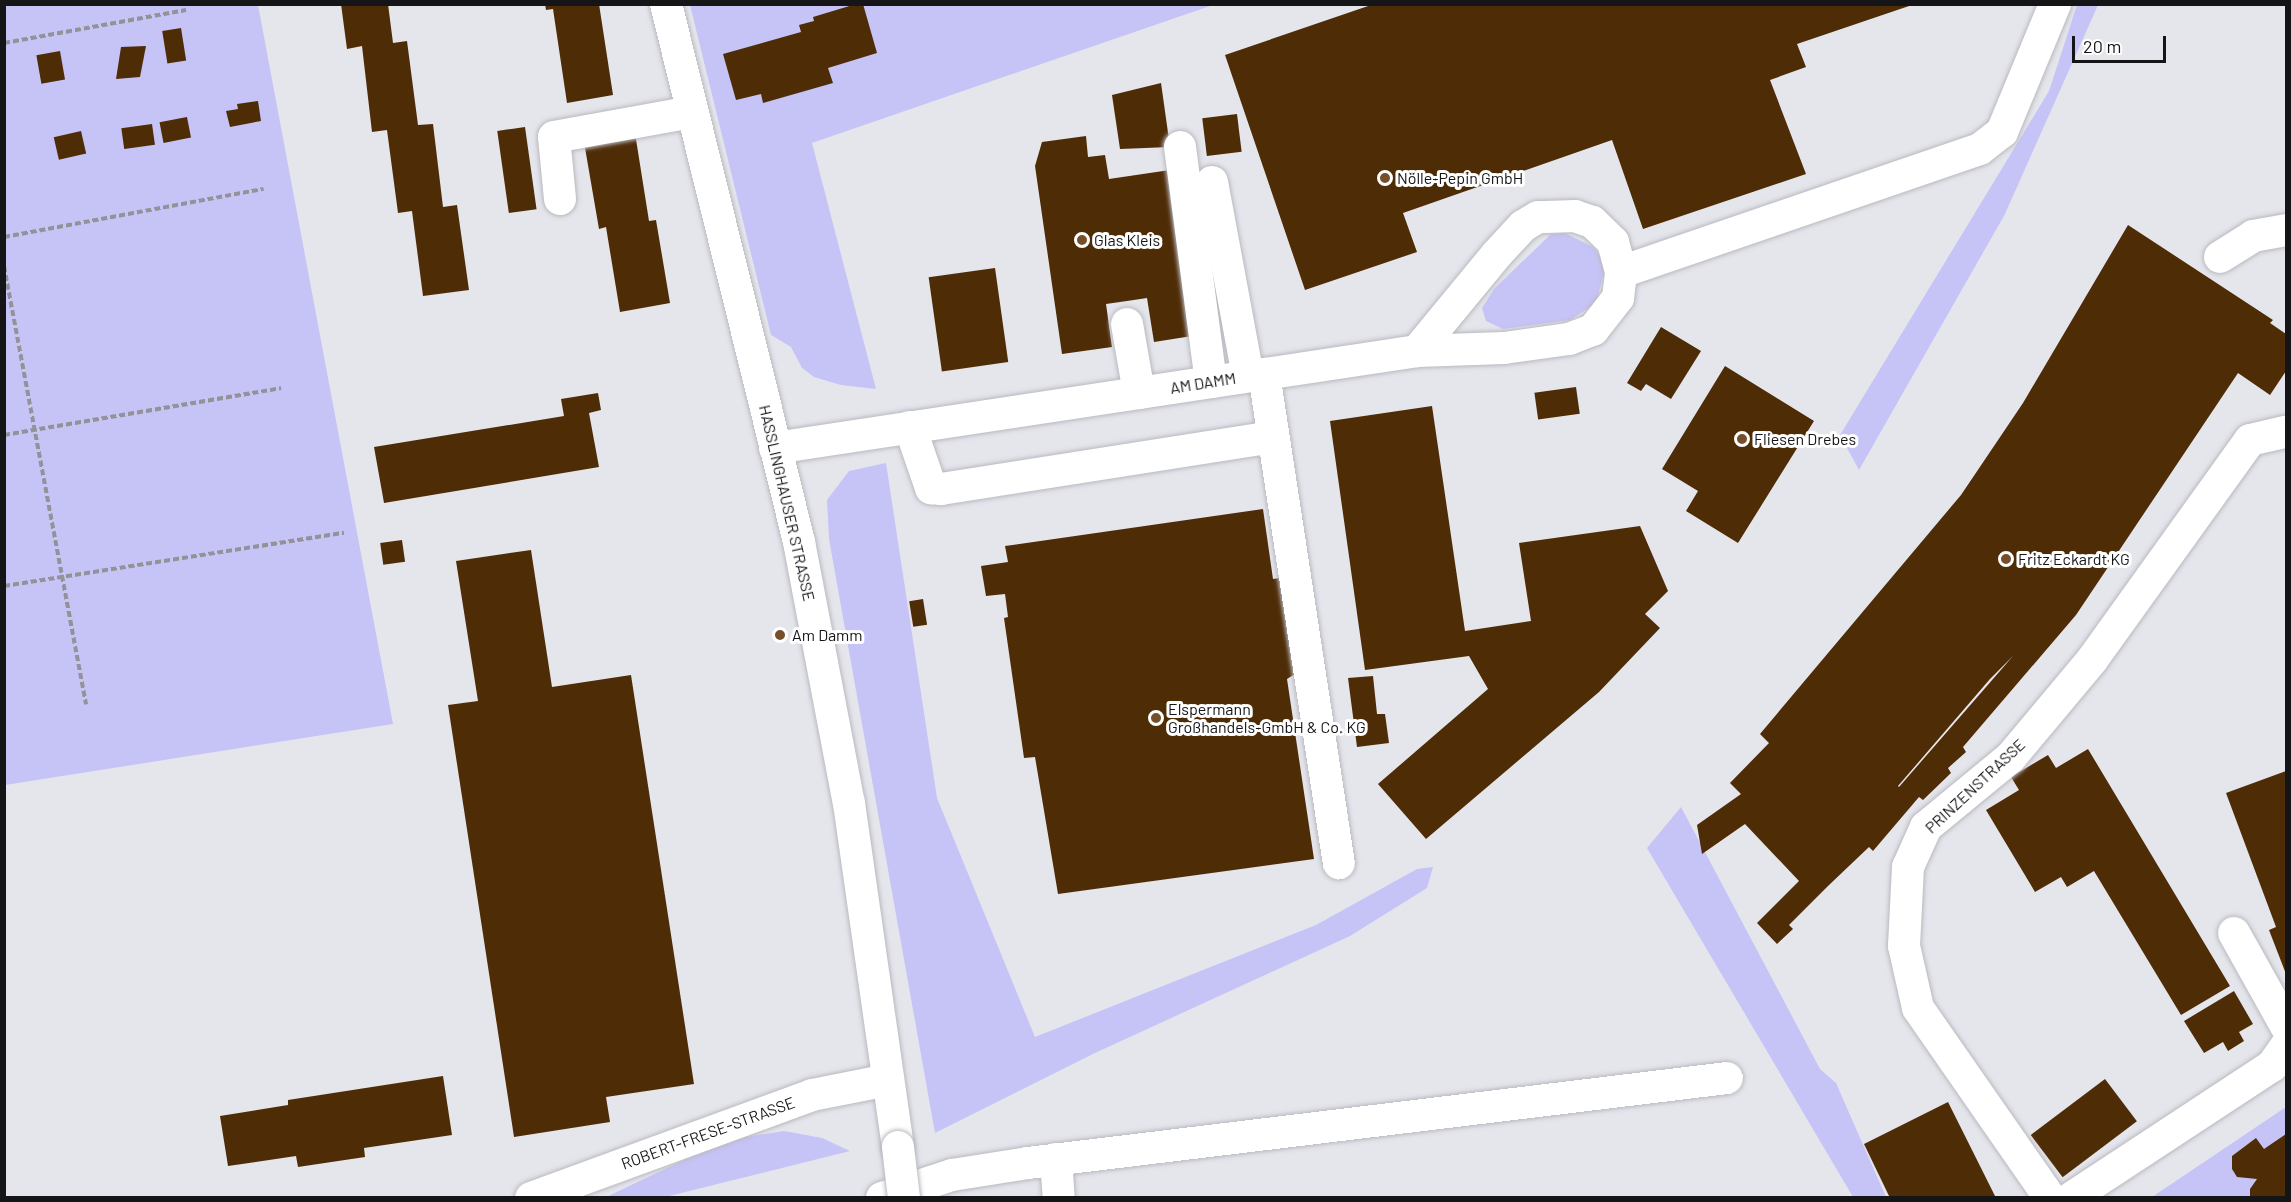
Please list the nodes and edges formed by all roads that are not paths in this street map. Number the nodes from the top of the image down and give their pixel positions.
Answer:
1 (666, 4) edge
2 (2055, 4) edge
3 (692, 112) junction
4 (1180, 147) dead end
5 (1212, 182) dead end
6 (560, 199) dead end
7 (2286, 230) edge
8 (2220, 258) dead end
9 (1620, 272) junction
10 (1127, 324) dead end
11 (1417, 351) junction
12 (1256, 375) junction
13 (1211, 382) junction
14 (1139, 393) junction
15 (910, 427) junction
16 (2286, 432) edge
17 (1274, 437) junction
18 (775, 448) junction
19 (1340, 863) dead end
20 (2234, 933) dead end
21 (2286, 1026) edge
22 (2286, 1046) edge
23 (1727, 1078) dead end
24 (888, 1080) junction
25 (1056, 1160) junction
26 (531, 1197) edge
27 (882, 1197) edge
28 (904, 1197) edge
29 (1059, 1197) edge
30 (2050, 1197) edge
31 (2071, 1197) edge

1 - 3 street, HASSLINGHAUSER STRASSE
2 - 9 street
3 - 6 street
3 - 18 street, HASSLINGHAUSER STRASSE
4 - 13 street
5 - 12 street
7 - 8 street
9 - 11 street, AM DAMM
9 - 11 street, AM DAMM
10 - 14 street
11 - 12 street, AM DAMM
12 - 13 street, AM DAMM
12 - 17 street
13 - 14 street, AM DAMM
14 - 15 street, AM DAMM
15 - 17 street
15 - 18 street, AM DAMM
16 - 30 street, PRINZENSTRASSE
17 - 19 street
18 - 24 street, HASSLINGHAUSER STRASSE
20 - 21 street
22 - 31 street
23 - 25 street
24 - 26 street, ROBERT-FRESE-STRASSE
24 - 28 street, bridge
25 - 27 street
25 - 29 street

